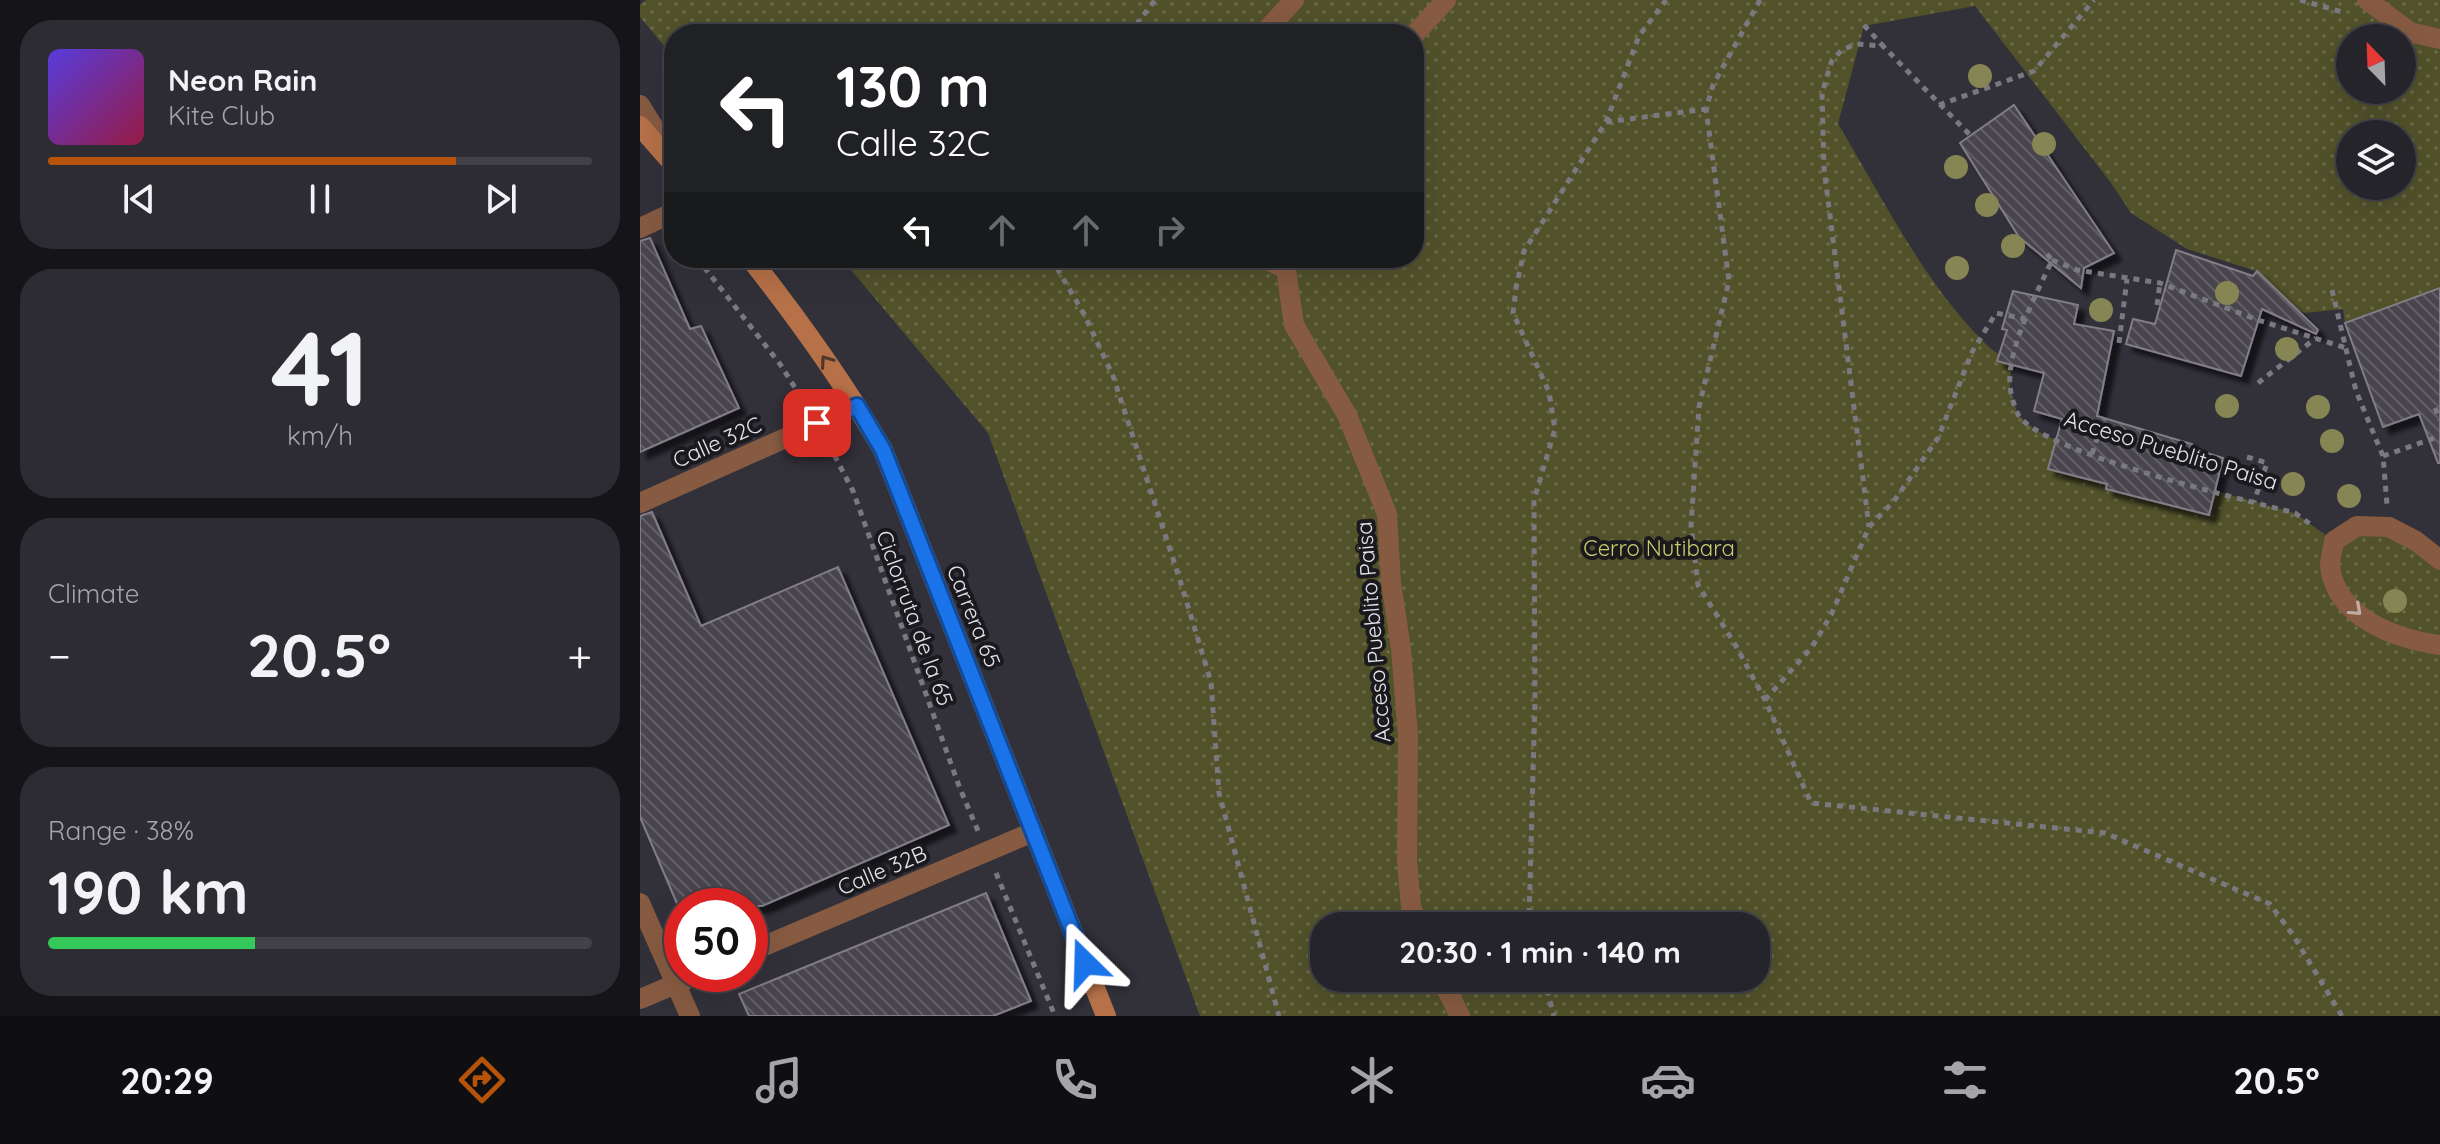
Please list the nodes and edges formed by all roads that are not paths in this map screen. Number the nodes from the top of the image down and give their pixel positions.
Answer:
1 (1294, 0) edge
2 (1446, 0) edge
3 (2367, 0) edge
4 (1272, 24) edge
5 (1424, 24) edge
6 (2440, 39) edge
7 (640, 105) edge
8 (640, 126) edge
9 (640, 142) edge
10 (664, 147) edge
11 (664, 154) edge
12 (664, 158) edge
13 (664, 217) edge
14 (640, 228) edge
15 (758, 268) edge
16 (1287, 268) edge
17 (857, 406) junction
18 (640, 503) edge
19 (2440, 560) edge
20 (2440, 645) edge
21 (1033, 832) junction
22 (640, 903) edge
23 (1413, 912) edge
24 (768, 944) edge
25 (664, 957) edge
26 (664, 989) edge
27 (680, 992) edge
28 (1448, 992) edge
29 (640, 999) edge
30 (690, 1016) edge
31 (1106, 1016) edge
32 (1460, 1016) edge

1 - 4 street
2 - 5 street
3 - 6 street
7 - 10 street
8 - 11 main road
9 - 12 street
13 - 14 street
17 -> 15 main road, Carrera 65
16 - 23 street, Acceso Pueblito Paisa
17 - 18 street, Calle 32C
17 - 21 main road, Carrera 65
19 -> 20 street
21 - 24 street, Calle 32B
21 - 31 main road, Carrera 65
22 - 25 street
26 - 29 street
27 - 30 street
28 - 32 street

